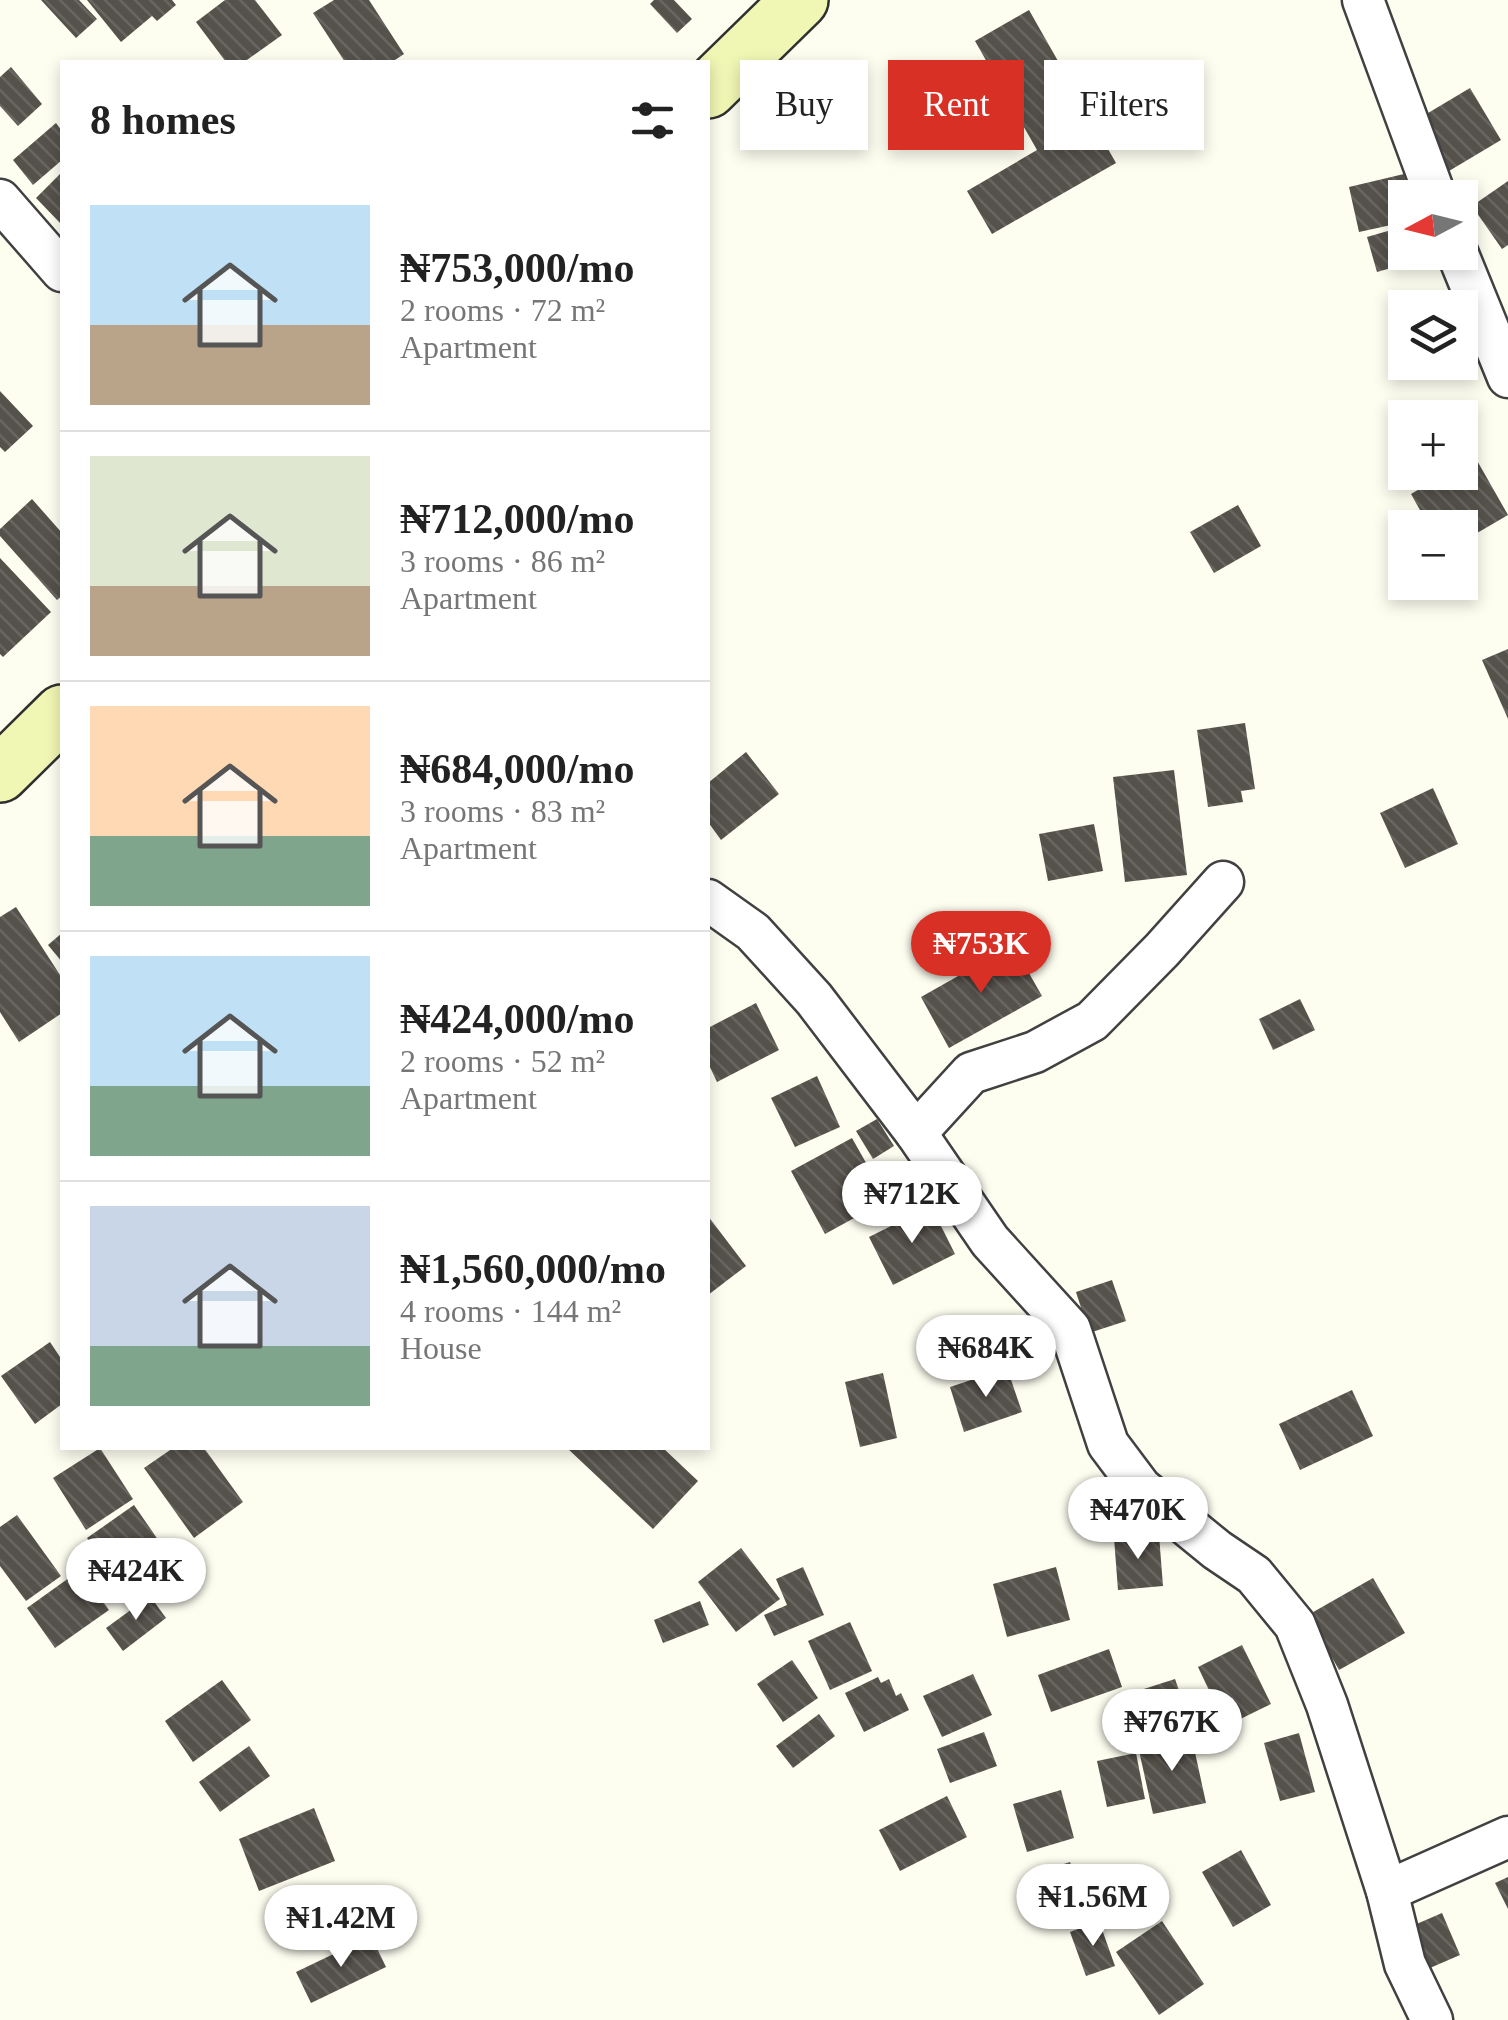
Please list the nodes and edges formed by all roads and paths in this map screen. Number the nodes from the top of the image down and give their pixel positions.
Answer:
1 (800, 0) edge
2 (1363, 0) edge
3 (710, 88) edge
4 (1429, 180) edge
5 (0, 200) edge
6 (60, 268) edge
7 (1463, 270) edge
8 (1508, 377) edge
9 (60, 715) edge
10 (0, 774) edge
11 (1223, 882) dead end
12 (710, 901) edge
13 (916, 1132) junction
14 (1508, 1837) edge
15 (1387, 1891) junction
16 (1432, 2020) edge

1 - 3 main road
2 - 4 street
5 - 6 street
7 - 8 street
9 - 10 main road
11 - 13 street
12 - 13 street
13 - 15 street
14 - 15 street
15 - 16 street

